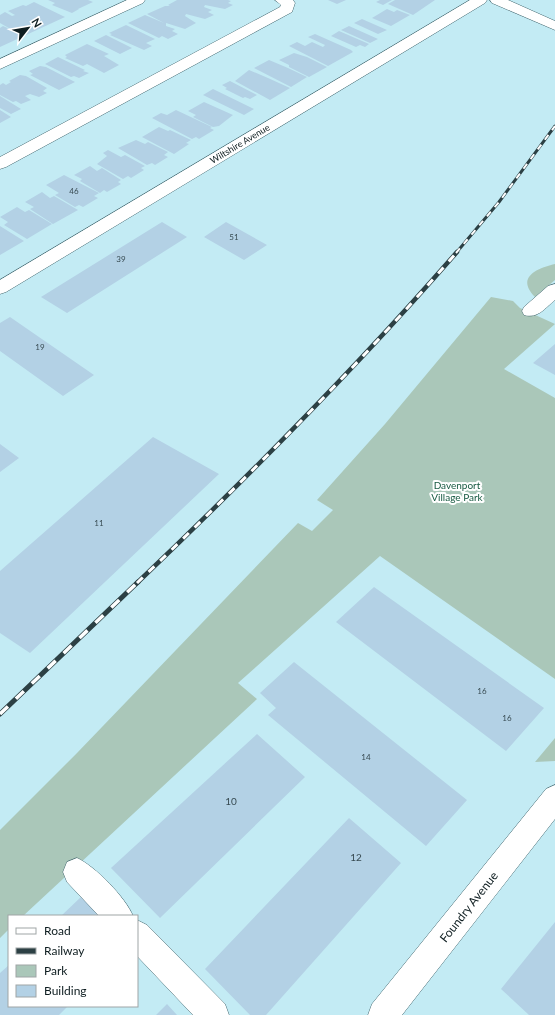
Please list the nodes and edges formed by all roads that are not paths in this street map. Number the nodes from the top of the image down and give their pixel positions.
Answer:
1 (138, 0) edge
2 (282, 0) edge
3 (480, 0) edge
4 (497, 0) edge
5 (555, 26) edge
6 (0, 65) edge
7 (0, 164) edge
8 (0, 288) edge
9 (555, 290) edge
10 (530, 311) dead end
11 (555, 798) edge
12 (77, 872) dead end
13 (118, 915) edge
14 (138, 936) edge
15 (214, 1015) edge
16 (383, 1015) edge

1 - 6 street
2 - 7 street
3 - 8 street, Wiltshire Avenue
4 - 5 street
9 - 10 street
11 - 16 street, Foundry Avenue
12 - 13 street
14 - 15 street

